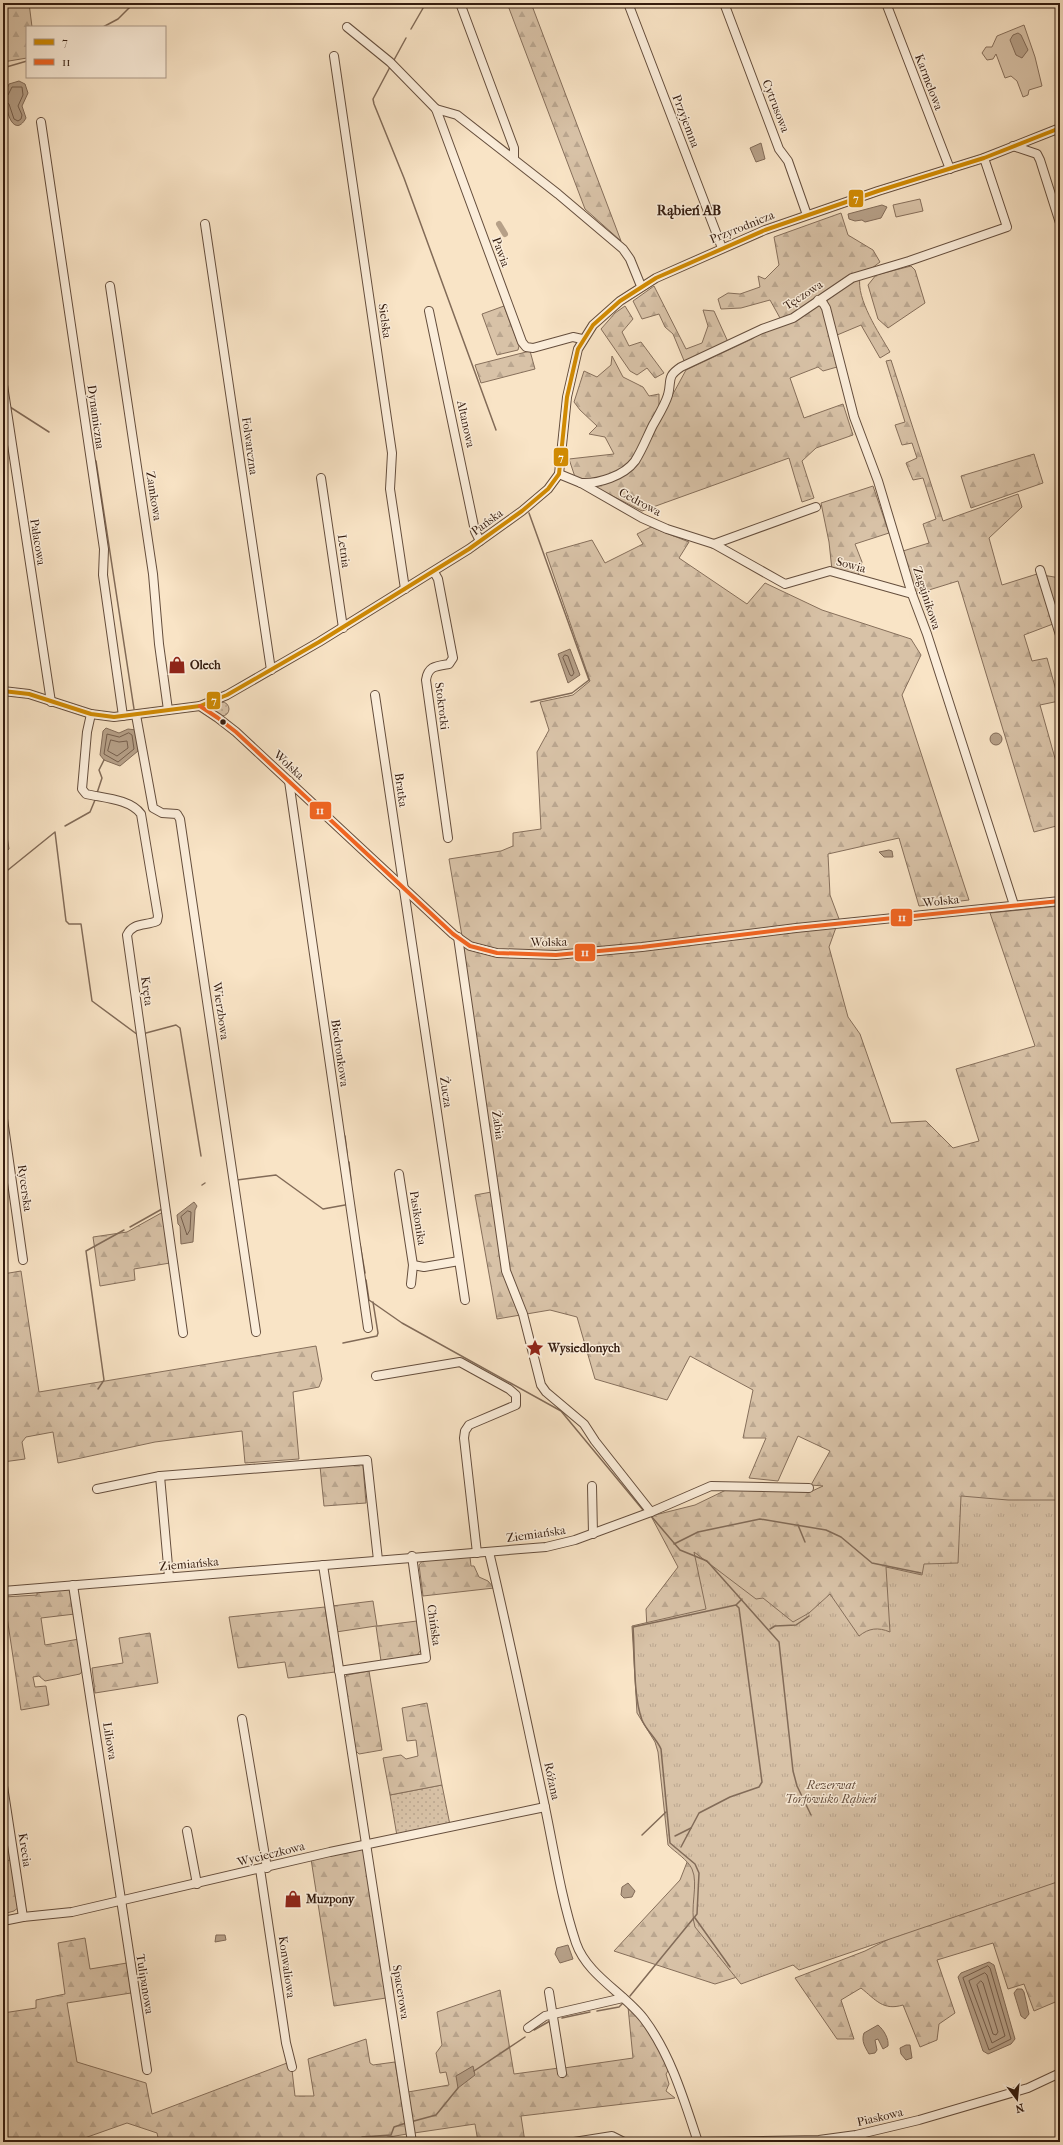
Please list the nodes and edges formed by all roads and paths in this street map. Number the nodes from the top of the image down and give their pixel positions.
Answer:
1 (460, 3) edge
2 (628, 3) edge
3 (724, 3) edge
4 (886, 3) edge
5 (347, 26) dead end
6 (334, 56) dead end
7 (436, 109) junction
8 (41, 122) dead end
9 (1060, 128) edge
10 (1013, 146) junction
11 (984, 158) junction
12 (514, 159) junction
13 (950, 169) junction
14 (807, 215) junction
15 (1060, 223) edge
16 (205, 224) dead end
17 (722, 248) junction
18 (110, 286) dead end
19 (641, 286) junction
20 (818, 300) junction
21 (429, 311) dead end
22 (582, 339) junction
23 (3, 385) edge
24 (559, 474) junction
25 (321, 478) dead end
26 (581, 483) junction
27 (816, 507) dead end
28 (480, 542) junction
29 (714, 544) junction
30 (1040, 570) dead end
31 (434, 572) junction
32 (785, 584) joint
33 (406, 589) junction
34 (912, 594) junction
35 (343, 628) junction
36 (1060, 634) edge
37 (271, 670) junction
38 (3, 691) edge
39 (375, 695) dead end
40 (51, 702) junction
41 (200, 706) junction
42 (168, 710) junction
43 (91, 714) junction
44 (136, 715) junction
45 (123, 716) junction
46 (289, 781) junction
47 (448, 838) dead end
48 (404, 888) junction
49 (1060, 901) edge
50 (1014, 905) junction
51 (458, 937) junction
52 (3, 1119) edge
53 (399, 1174) dead end
54 (23, 1260) dead end
55 (459, 1261) junction
56 (413, 1265) junction
57 (411, 1284) dead end
58 (465, 1300) dead end
59 (368, 1328) dead end
60 (256, 1332) dead end
61 (183, 1333) dead end
62 (376, 1376) dead end
63 (160, 1476) junction
64 (592, 1486) dead end
65 (809, 1488) dead end
66 (97, 1489) dead end
67 (651, 1512) junction
68 (592, 1534) junction
69 (489, 1552) junction
70 (477, 1553) junction
71 (412, 1556) junction
72 (378, 1560) junction
73 (323, 1565) junction
74 (169, 1577) junction
75 (73, 1585) junction
76 (3, 1591) edge
77 (339, 1671) junction
78 (242, 1719) dead end
79 (3, 1786) edge
80 (545, 1807) junction
81 (187, 1831) dead end
82 (366, 1845) junction
83 (264, 1868) junction
84 (197, 1884) junction
85 (123, 1900) junction
86 (23, 1917) junction
87 (3, 1921) edge
88 (549, 1992) dead end
89 (623, 1998) junction
90 (553, 2014) junction
91 (528, 2028) dead end
92 (292, 2067) dead end
93 (147, 2070) dead end
94 (562, 2073) dead end
95 (1060, 2073) edge
96 (412, 2142) edge
97 (574, 2142) edge
98 (624, 2142) edge
99 (698, 2142) edge

1 - 12 street
2 - 17 street, Przyjemna
3 - 14 street, Cytrusowa
4 - 13 street, Karmelowa
5 - 7 street, Pawia
6 - 33 street, Sielska
7 - 12 street, Pawia
7 - 22 street, Pawia
8 - 45 street, Dynamiczna
9 - 10 street, Przyrodnicza
10 - 11 street, Przyrodnicza
10 - 15 street
11 - 13 street, Przyrodnicza
11 - 20 street, Tęczowa
12 - 19 street, Pawia
13 - 14 street, Przyrodnicza
14 - 17 street, Przyrodnicza
16 - 37 street, Folwarczna
17 - 19 street, Przyrodnicza
18 - 42 street, Zamkowa
19 - 22 street, Przyrodnicza
20 - 26 street, Tęczowa
20 - 34 street, Zagajnikowa
21 - 28 street, Altanowa
22 - 24 street, Przyrodnicza
23 - 40 street, Pałacowa
24 - 26 street, Cedrowa
24 - 28 street, Pańska
25 - 35 street, Letnia
26 - 29 street, Cedrowa
27 - 29 street
28 - 31 street, Pańska
29 - 32 street, Cedrowa
30 - 36 street
31 - 33 street, Pańska
31 - 47 street, Stokrotki
32 - 34 street, Sowia
33 - 35 street, Pańska
34 - 50 street, Zagajnikowa
35 - 37 street, Pańska
37 - 41 street, Pańska
38 - 40 street, Pańska
39 - 48 street, Bratka
40 - 43 street, Pańska
41 - 42 street, Pańska
41 - 46 street, Wolska
42 - 44 street, Pańska
43 - 45 street, Pańska
43 - 61 street, Kręta
44 - 45 street, Pańska
44 - 60 street, Wierzbowa
46 - 48 street, Wolska
46 - 59 street, Biedronkowa
48 - 51 street, Wolska
48 - 55 street, Żucza
49 - 50 street, Wolska
50 - 51 street, Wolska
51 - 67 street, Żabia
52 - 54 street, Rycerska
53 - 56 street, Pasikonika
55 - 56 street
55 - 58 street, Żucza
56 - 57 street, Pasikonika
62 - 70 street
63 - 66 street
63 - 72 street
63 - 74 street
64 - 68 street
65 - 67 street, Ziemiańska
67 - 68 street, Ziemiańska
68 - 69 street, Ziemiańska
69 - 70 street, Ziemiańska
69 - 80 street, Różana
70 - 71 street, Ziemiańska
71 - 72 street, Ziemiańska
71 - 77 street, Chińska
72 - 73 street, Ziemiańska
73 - 74 street, Ziemiańska
73 - 77 street
74 - 75 street, Ziemiańska
75 - 76 street, Ziemiańska
75 - 85 street, Liliowa
77 - 82 street
78 - 83 street, Konwaliowa
79 - 86 street, Krecia
80 - 82 street, Wycieczkowa
80 - 89 street, Różana
81 - 84 street
82 - 83 street, Wycieczkowa
82 - 96 street, Spacerowa
83 - 84 street, Wycieczkowa
83 - 92 street, Konwaliowa
84 - 85 street, Wycieczkowa
85 - 86 street, Wycieczkowa
85 - 93 street, Tulipanowa
86 - 87 street, Wycieczkowa
88 - 90 street
89 - 90 street
89 - 99 street, Różana
90 - 91 street
90 - 94 street
95 - 99 street, Piaskowa
97 - 98 street

